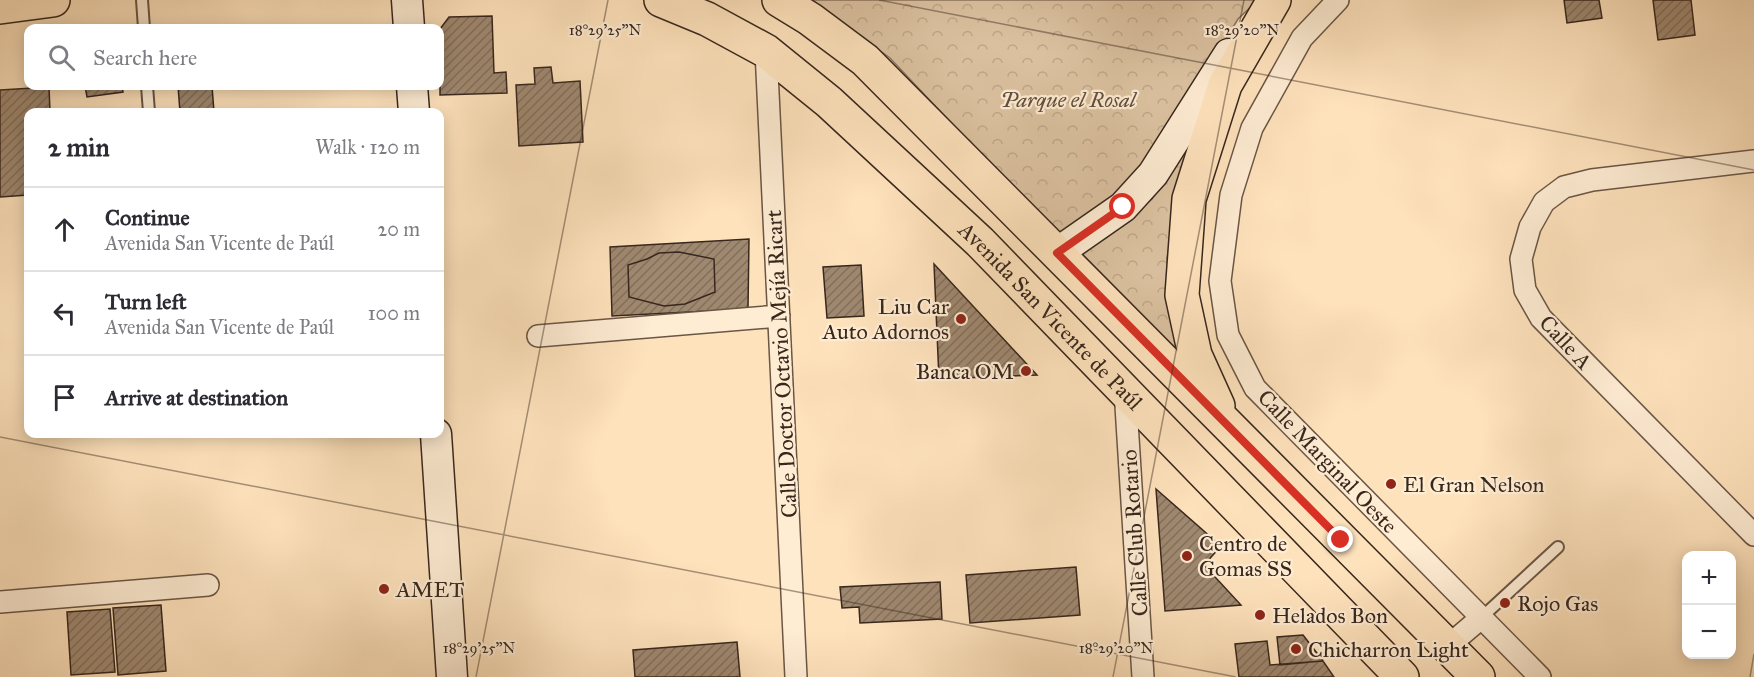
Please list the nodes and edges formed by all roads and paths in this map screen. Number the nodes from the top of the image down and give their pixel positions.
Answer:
1 (53, 0) edge
2 (142, 0) edge
3 (407, 0) edge
4 (661, 0) edge
5 (779, 0) edge
6 (1269, 0) edge
7 (1274, 0) edge
8 (1338, 0) edge
9 (0, 7) edge
10 (144, 24) edge
11 (409, 24) edge
12 (766, 51) junction
13 (147, 90) edge
14 (412, 90) edge
15 (149, 108) edge
16 (414, 108) edge
17 (1754, 161) edge
18 (1057, 253) junction
19 (779, 316) junction
20 (538, 336) dead end
21 (1125, 389) junction
22 (1227, 426) junction
23 (436, 438) edge
24 (1754, 534) edge
25 (1558, 547) dead end
26 (208, 585) dead end
27 (0, 603) edge
28 (1482, 618) junction
29 (1448, 646) junction
30 (452, 677) edge
31 (796, 677) edge
32 (1143, 677) edge
33 (1402, 677) edge
34 (1478, 677) edge
35 (1540, 677) edge

1 - 9 main road
2 - 10 lane
3 - 11 street
4 - 12 main road, Avenida San Vicente de Paúl
5 - 18 main road
6 - 18 street
7 - 22 main road
8 - 28 street, Calle Marginal Oeste
12 - 19 street, Calle Doctor Octavio Mejía Ricart
12 - 21 main road, Avenida San Vicente de Paúl
13 - 15 lane
14 - 16 street
17 - 24 street, Calle A
18 - 22 main road
19 - 20 street
19 - 31 street, Calle Doctor Octavio Mejía Ricart
21 - 32 street, Calle Club Rotario
21 - 33 main road, Avenida San Vicente de Paúl
22 - 29 main road
23 - 30 street
25 - 28 lane
26 - 27 street
28 - 29 street
28 - 35 street, Calle Marginal Oeste
29 - 34 main road

